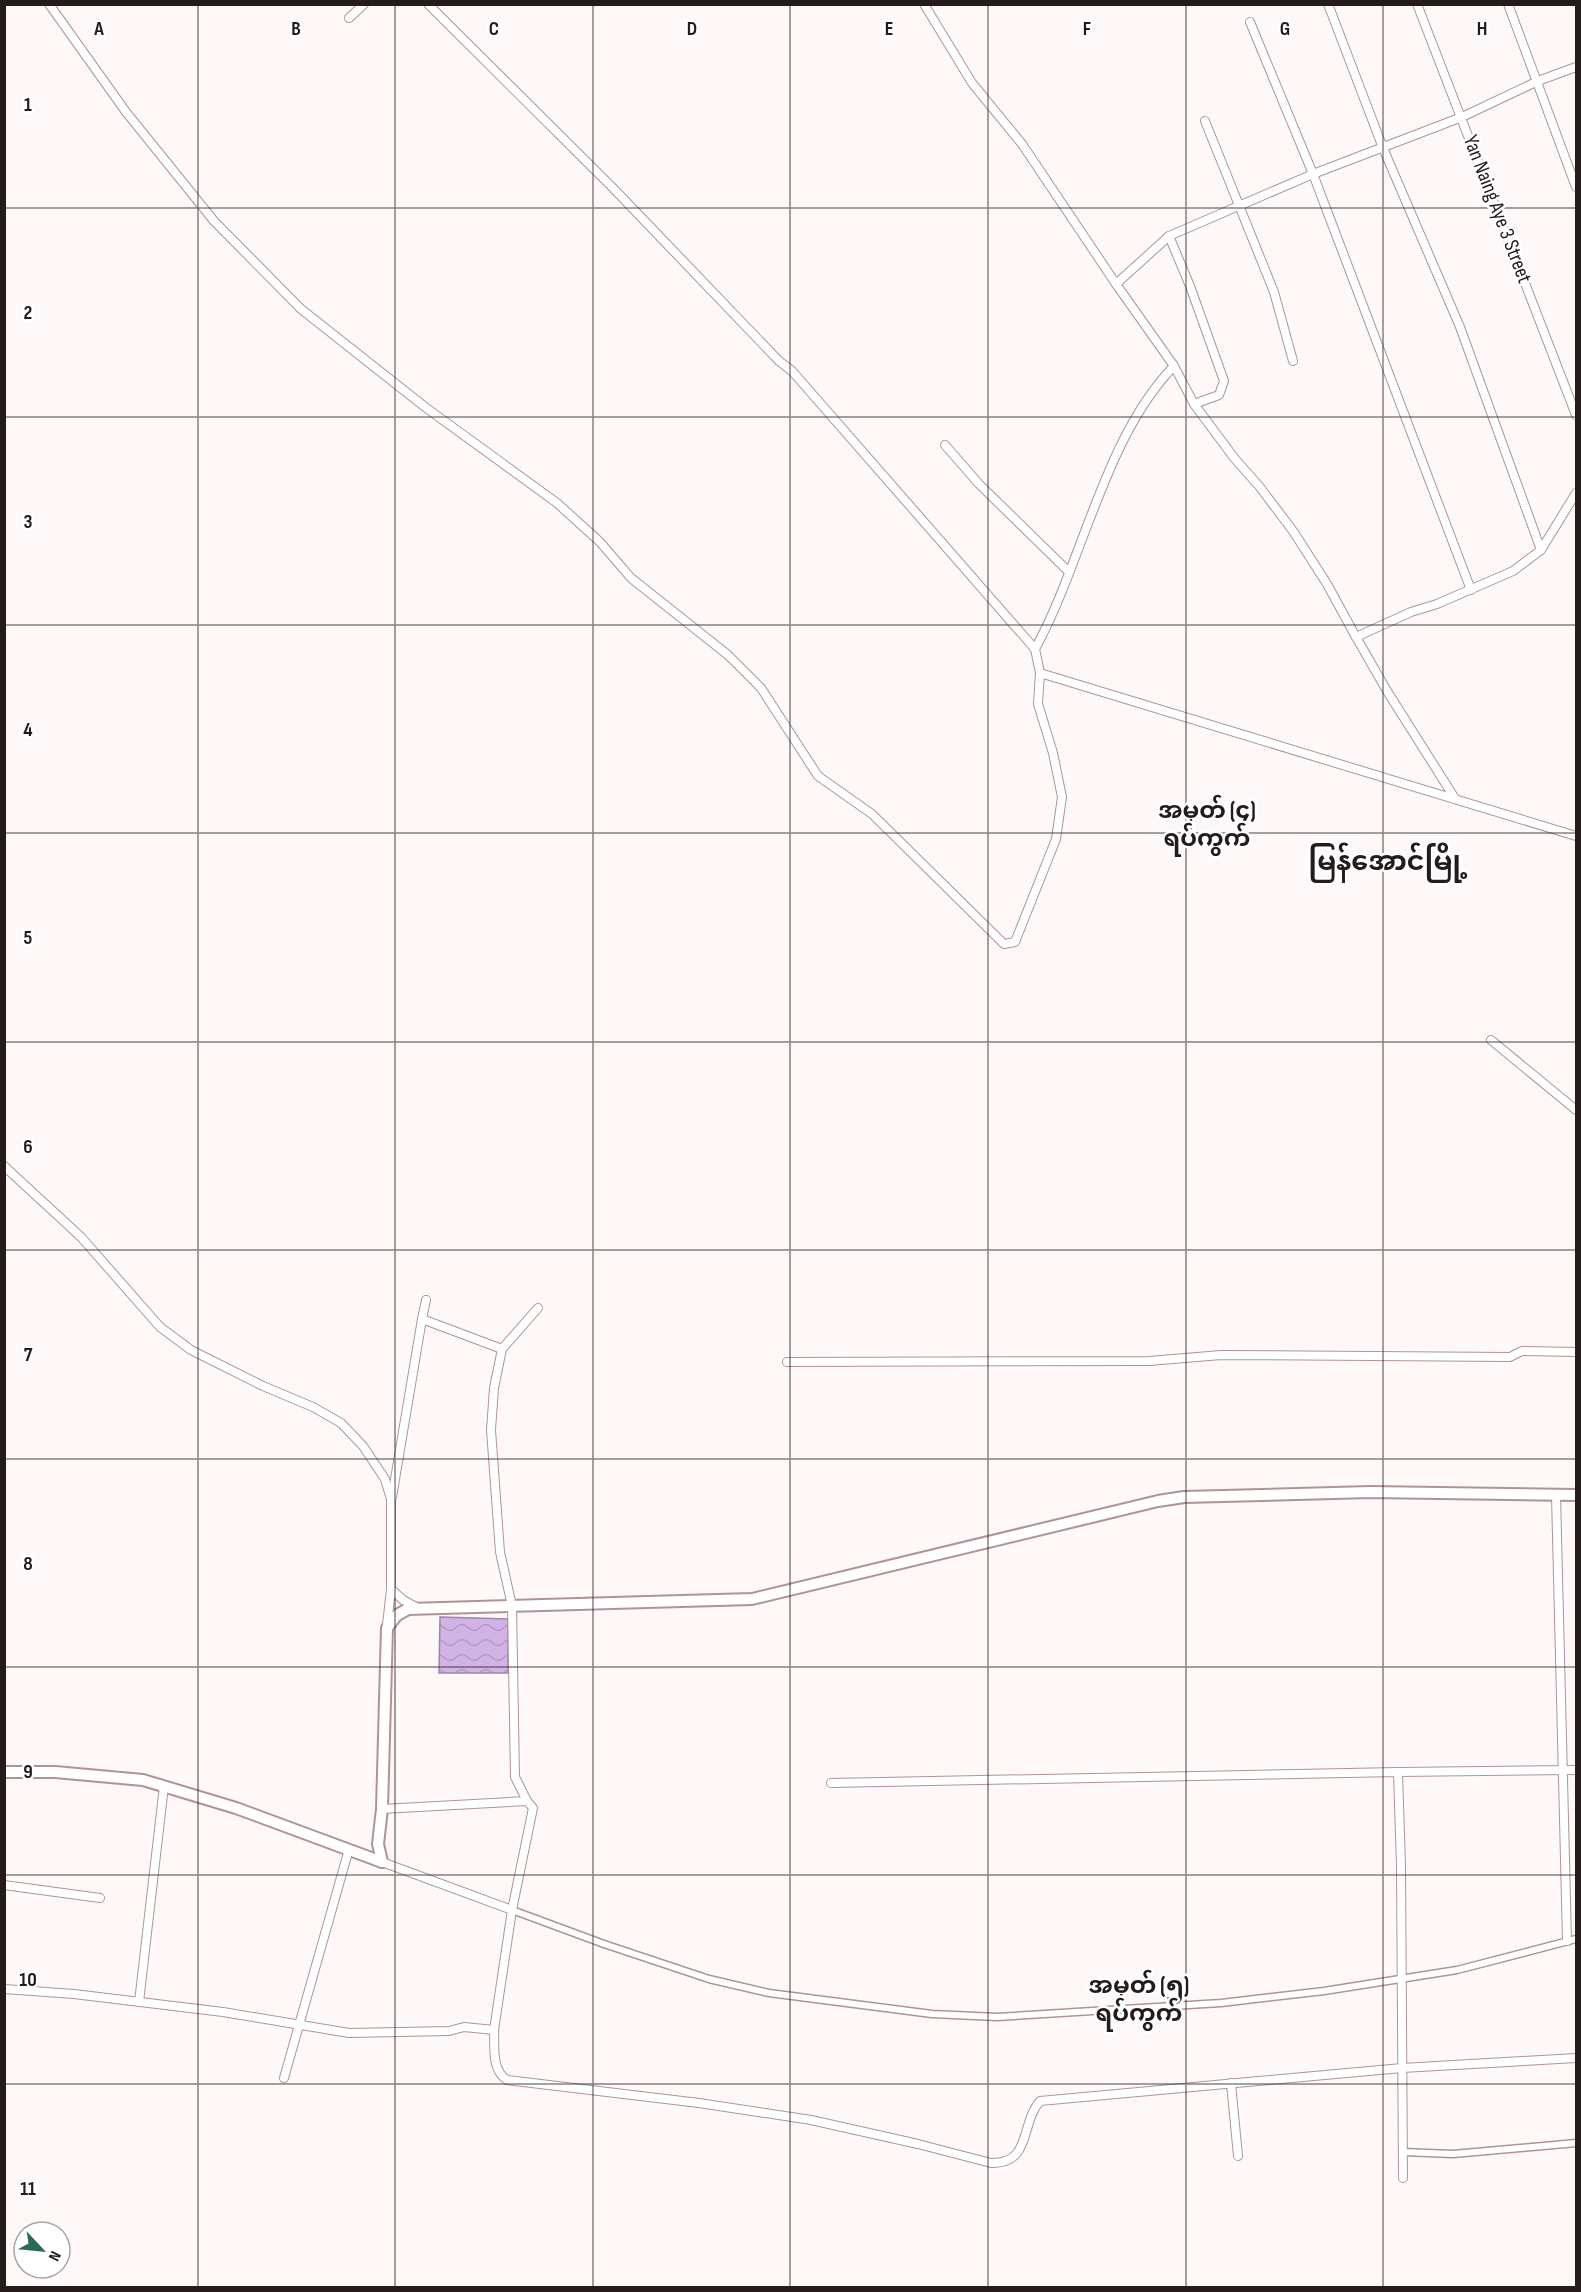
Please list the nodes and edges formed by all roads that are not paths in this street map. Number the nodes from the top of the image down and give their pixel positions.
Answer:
1 (49, 4) edge
2 (364, 4) edge
3 (428, 4) edge
4 (924, 4) edge
5 (1328, 4) edge
6 (1417, 4) edge
7 (1508, 4) edge
8 (349, 18) dead end
9 (1250, 22) dead end
10 (1576, 67) edge
11 (1538, 81) junction
12 (1462, 117) junction
13 (1205, 121) dead end
14 (1383, 148) junction
15 (1313, 174) junction
16 (1576, 187) edge
17 (1239, 206) junction
18 (1169, 236) junction
19 (1116, 284) junction
20 (1293, 361) dead end
21 (1174, 366) junction
22 (1194, 404) junction
23 (1576, 414) edge
24 (945, 445) dead end
25 (1576, 493) edge
26 (1541, 550) junction
27 (1068, 572) junction
28 (1471, 590) junction
29 (1356, 637) junction
30 (1035, 649) junction
31 (1040, 673) junction
32 (1454, 797) junction
33 (1576, 836) edge
34 (1491, 1040) dead end
35 (1576, 1110) edge
36 (4, 1166) edge
37 (426, 1300) dead end
38 (538, 1308) dead end
39 (422, 1319) junction
40 (502, 1349) junction
41 (1576, 1352) edge
42 (787, 1362) dead end
43 (1556, 1495) junction
44 (1576, 1495) edge
45 (392, 1499) junction
46 (391, 1589) junction
47 (512, 1606) junction
48 (416, 1607) junction
49 (387, 1628) junction
50 (1563, 1770) junction
51 (1576, 1770) edge
52 (4, 1772) edge
53 (1398, 1772) junction
54 (831, 1783) dead end
55 (164, 1786) junction
56 (527, 1801) junction
57 (382, 1809) junction
58 (349, 1849) junction
59 (382, 1862) junction
60 (4, 1885) edge
61 (100, 1898) dead end
62 (512, 1910) junction
63 (1576, 1938) edge
64 (1567, 1941) junction
65 (1401, 1980) junction
66 (4, 1989) edge
67 (139, 2002) junction
68 (298, 2024) junction
69 (494, 2030) junction
70 (1576, 2058) edge
71 (1401, 2068) junction
72 (284, 2078) dead end
73 (1231, 2083) junction
74 (1576, 2143) edge
75 (1403, 2152) junction
76 (1238, 2156) dead end
77 (1403, 2178) dead end

1 - 31 street
2 - 8 street
3 - 30 street
4 - 19 street
5 - 14 street
6 - 12 street, Yan Naing Aye 3 Street
7 - 11 street
9 - 15 street
10 - 11 street
11 - 12 street
11 - 16 street
12 - 14 street
12 - 23 street, Yan Naing Aye 3 Street
13 - 17 street
14 - 15 street
14 - 26 street
15 - 17 street
15 - 28 street
17 - 18 street
17 - 20 street
18 - 19 street
18 - 22 street
19 - 21 street
21 - 22 street
21 - 27 street
22 - 29 street
24 - 27 street
25 - 26 street
26 - 28 street
27 - 30 street
28 - 29 street
29 - 32 street
30 - 31 street
31 - 32 street
32 - 33 street
34 - 35 street
36 - 45 street
37 - 39 street
38 - 40 street
39 - 40 street
39 - 45 street
40 - 47 street
41 - 42 street
43 - 44 street
43 - 47 street
43 - 50 street
45 - 46 street
46 - 48 street
46 - 49 street
47 - 48 street
47 - 56 street
48 - 49 street
49 - 57 street
50 - 51 street
50 - 53 street
50 - 64 street
52 - 55 street
53 - 54 street
53 - 65 street
55 - 58 street
55 - 67 street
56 - 57 street
56 - 62 street
57 - 59 street
58 - 59 street
58 - 68 street
59 - 62 street
60 - 61 street
62 - 65 street
62 - 69 street
63 - 64 street
64 - 65 street
65 - 71 street
66 - 67 street
67 - 68 street
68 - 69 street
68 - 72 street
69 - 73 street
70 - 71 street
71 - 73 street
71 - 75 street
73 - 76 street
74 - 75 street
75 - 77 street

